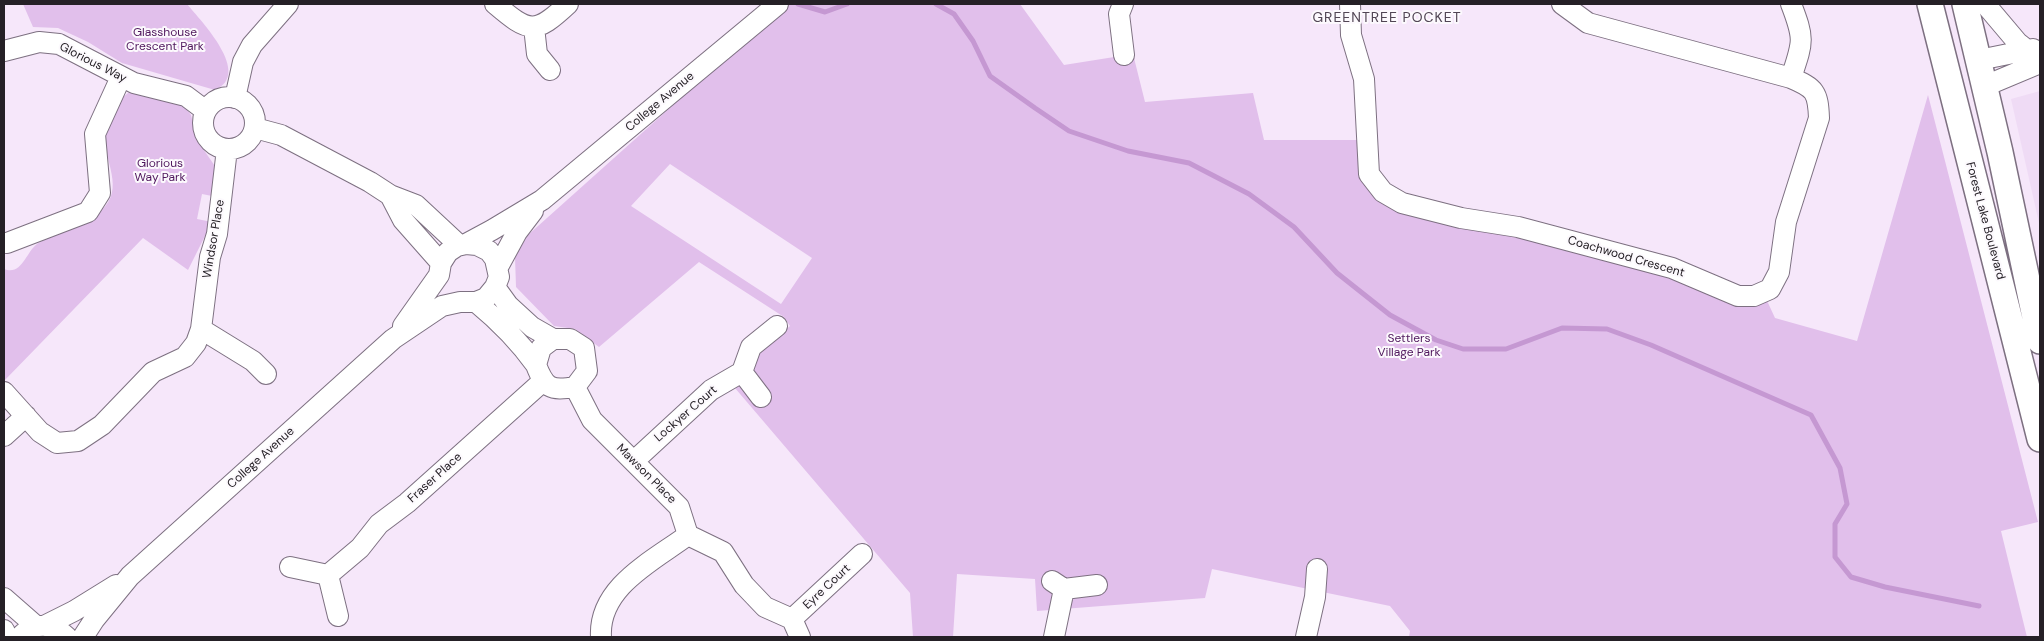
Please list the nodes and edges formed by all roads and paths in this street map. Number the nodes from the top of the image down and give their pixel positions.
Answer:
1 (288, 4) edge
2 (495, 4) edge
3 (568, 4) edge
4 (778, 4) edge
5 (1123, 4) edge
6 (1350, 4) edge
7 (1562, 4) edge
8 (1791, 4) edge
9 (1930, 4) edge
10 (1965, 4) edge
11 (1985, 4) edge
12 (534, 27) junction
13 (4, 50) edge
14 (2036, 54) edge
15 (1124, 55) dead end
16 (550, 70) dead end
17 (121, 77) junction
18 (1965, 77) junction
19 (1791, 78) junction
20 (235, 98) junction
21 (206, 111) junction
22 (255, 128) junction
23 (227, 149) junction
24 (390, 195) junction
25 (542, 200) junction
26 (7, 243) dead end
27 (463, 244) junction
28 (498, 267) junction
29 (440, 269) junction
30 (495, 288) junction
31 (468, 302) junction
32 (777, 326) dead end
33 (201, 330) junction
34 (553, 339) junction
35 (392, 340) junction
36 (2040, 340) edge
37 (742, 372) junction
38 (539, 373) junction
39 (266, 374) dead end
40 (575, 387) junction
41 (4, 392) edge
42 (760, 397) dead end
43 (26, 416) junction
44 (4, 436) edge
45 (2040, 439) edge
46 (634, 461) junction
47 (688, 535) junction
48 (862, 554) dead end
49 (290, 567) dead end
50 (1317, 569) dead end
51 (328, 575) junction
52 (130, 576) junction
53 (1097, 585) dead end
54 (4, 598) edge
55 (338, 616) dead end
56 (792, 619) junction
57 (4, 630) edge
58 (34, 630) edge
59 (7, 637) edge
60 (67, 637) edge
61 (83, 637) edge
62 (601, 637) edge
63 (800, 637) edge
64 (1054, 637) edge
65 (1306, 637) edge

1 - 20 street
2 - 12 street
3 - 12 street
4 - 25 street, College Avenue
5 - 15 street
6 - 19 street, Coachwood Crescent
7 - 19 street, Coachwood Crescent
8 - 19 street
9 - 18 main road, Forest Lake Boulevard
10 - 18 main road, Forest Lake Boulevard
11 - 14 street
12 - 16 street
13 - 17 street, Glorious Way
14 - 18 street
17 - 21 street, Glorious Way
17 - 26 street
18 - 36 main road, Forest Lake Boulevard
18 - 45 main road, Forest Lake Boulevard
20 - 21 street
20 - 22 street
21 - 23 street
22 - 23 street
22 - 24 street
23 - 33 street, Windsor Place
24 - 27 street
24 - 29 street
25 - 27 street, College Avenue
25 - 28 street, College Avenue
27 - 28 street
27 - 29 street, College Avenue
28 - 30 street, College Avenue
29 - 31 street
29 - 35 street, College Avenue
30 - 31 street, College Avenue
30 - 34 street
31 - 35 street, College Avenue
31 - 38 street
32 - 37 street
33 - 39 street
33 - 43 street, Windsor Place
34 - 38 street
34 - 40 street
35 - 52 street, College Avenue
37 - 42 street
37 - 46 street, Lockyer Court
38 - 40 street
38 - 51 street, Fraser Place
40 - 46 street, Mawson Place
41 - 43 street, Windsor Place
43 - 44 street
46 - 47 street, Mawson Place
47 - 56 street
47 - 62 street
48 - 56 street, Eyre Court
49 - 51 street
50 - 65 street
51 - 55 street
52 - 58 street, College Avenue
52 - 61 street, College Avenue
53 - 64 street
54 - 58 street
56 - 63 street
57 - 59 street
58 - 60 street

